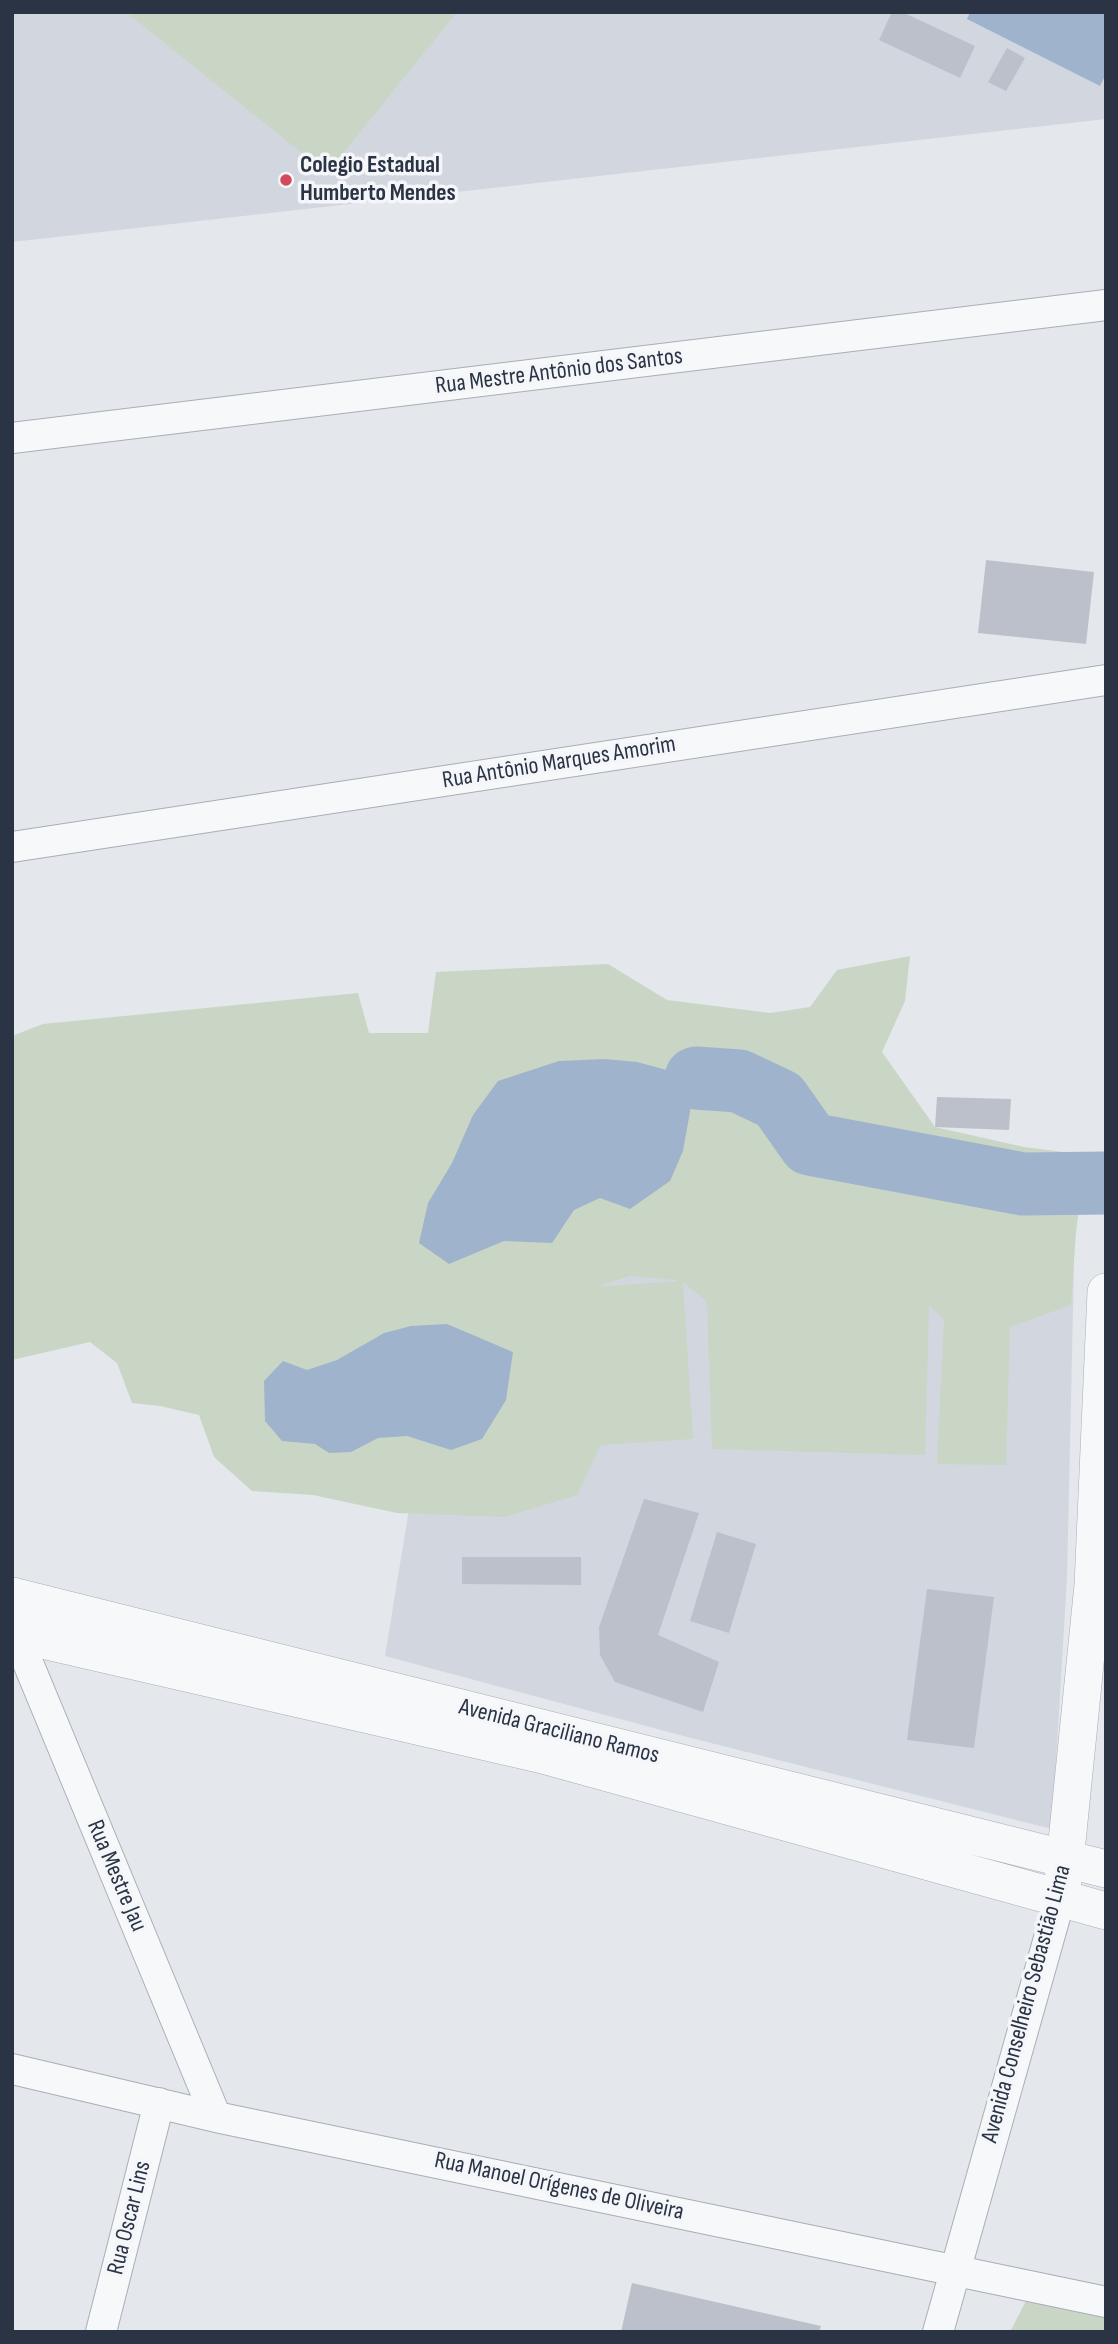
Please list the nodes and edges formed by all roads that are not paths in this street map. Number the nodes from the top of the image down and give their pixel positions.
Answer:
1 (1106, 305) edge
2 (12, 438) edge
3 (1106, 680) edge
4 (12, 847) edge
5 (1106, 1292) edge
6 (12, 1596) edge
7 (13, 1631) edge
8 (1066, 1858) junction
9 (1106, 1869) edge
10 (1060, 1899) junction
11 (1106, 1911) edge
12 (12, 2068) edge
13 (159, 2104) junction
14 (216, 2117) junction
15 (955, 2269) junction
16 (1106, 2302) edge
17 (101, 2332) edge
18 (938, 2332) edge

1 - 2 street, Rua Mestre Antônio dos Santos
3 - 4 street, Rua Antônio Marques Amorim
5 - 8 street, Avenida Conselheiro Sebastião Lima
6 - 8 street, Avenida Graciliano Ramos
7 - 10 street, Avenida Graciliano Ramos
7 - 14 street, Rua Mestre Jau
8 - 9 street, Avenida Graciliano Ramos
8 - 10 street, Avenida Conselheiro Sebastião Lima
10 - 11 street, Avenida Graciliano Ramos
10 - 15 street, Avenida Conselheiro Sebastião Lima
12 - 13 street, Rua Manoel Orígenes de Oliveira
13 - 14 street, Rua Manoel Orígenes de Oliveira
13 - 17 street, Rua Oscar Lins
14 - 15 street, Rua Manoel Orígenes de Oliveira
15 - 16 street, Rua Manoel Orígenes de Oliveira
15 - 18 street, Avenida Conselheiro Sebastião Lima

